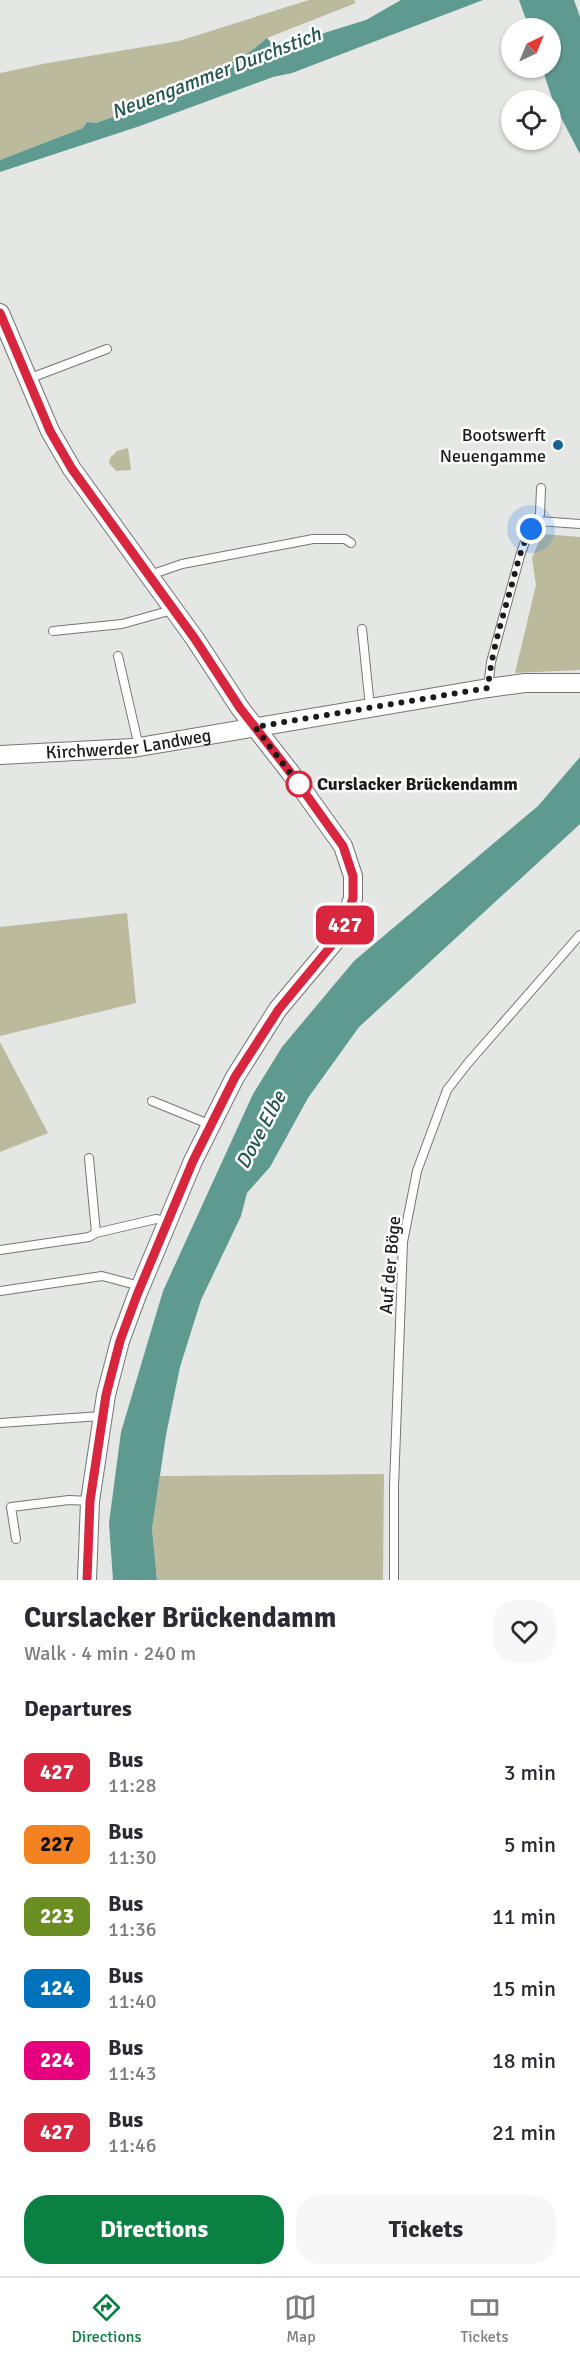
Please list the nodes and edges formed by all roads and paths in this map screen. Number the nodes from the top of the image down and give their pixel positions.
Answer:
1 (0, 313) edge
2 (107, 349) dead end
3 (28, 379) junction
4 (541, 488) dead end
5 (538, 521) junction
6 (580, 524) edge
7 (351, 543) dead end
8 (149, 576) junction
9 (174, 610) junction
10 (362, 629) dead end
11 (53, 631) dead end
12 (118, 656) dead end
13 (580, 682) edge
14 (488, 688) junction
15 (369, 707) junction
16 (255, 727) junction
17 (139, 747) junction
18 (0, 756) edge
19 (580, 935) edge
20 (152, 1101) dead end
21 (211, 1125) junction
22 (89, 1158) dead end
23 (167, 1221) junction
24 (96, 1233) junction
25 (0, 1250) edge
26 (140, 1286) junction
27 (0, 1291) edge
28 (103, 1416) junction
29 (0, 1423) edge
30 (90, 1501) junction
31 (16, 1539) dead end
32 (87, 1580) edge
33 (394, 1580) edge

1 - 3 street
2 - 3 lane
3 - 8 street
4 - 5 lane
5 - 6 lane
5 - 14 lane
7 - 8 lane
8 - 9 street
9 - 11 lane
9 - 16 street
10 - 15 lane
12 - 17 lane
13 - 14 street
14 - 15 street
15 - 16 street
16 - 17 street, Kirchwerder Landweg
16 - 21 street
17 - 18 street, Kirchwerder Landweg
19 - 33 lane, Auf der Böge
20 - 21 lane
21 - 23 street
22 - 24 lane
23 - 24 lane
23 - 26 street
24 - 25 lane
26 - 27 lane
26 - 28 street
28 - 29 lane
28 - 30 street
30 - 31 lane
30 - 32 street

